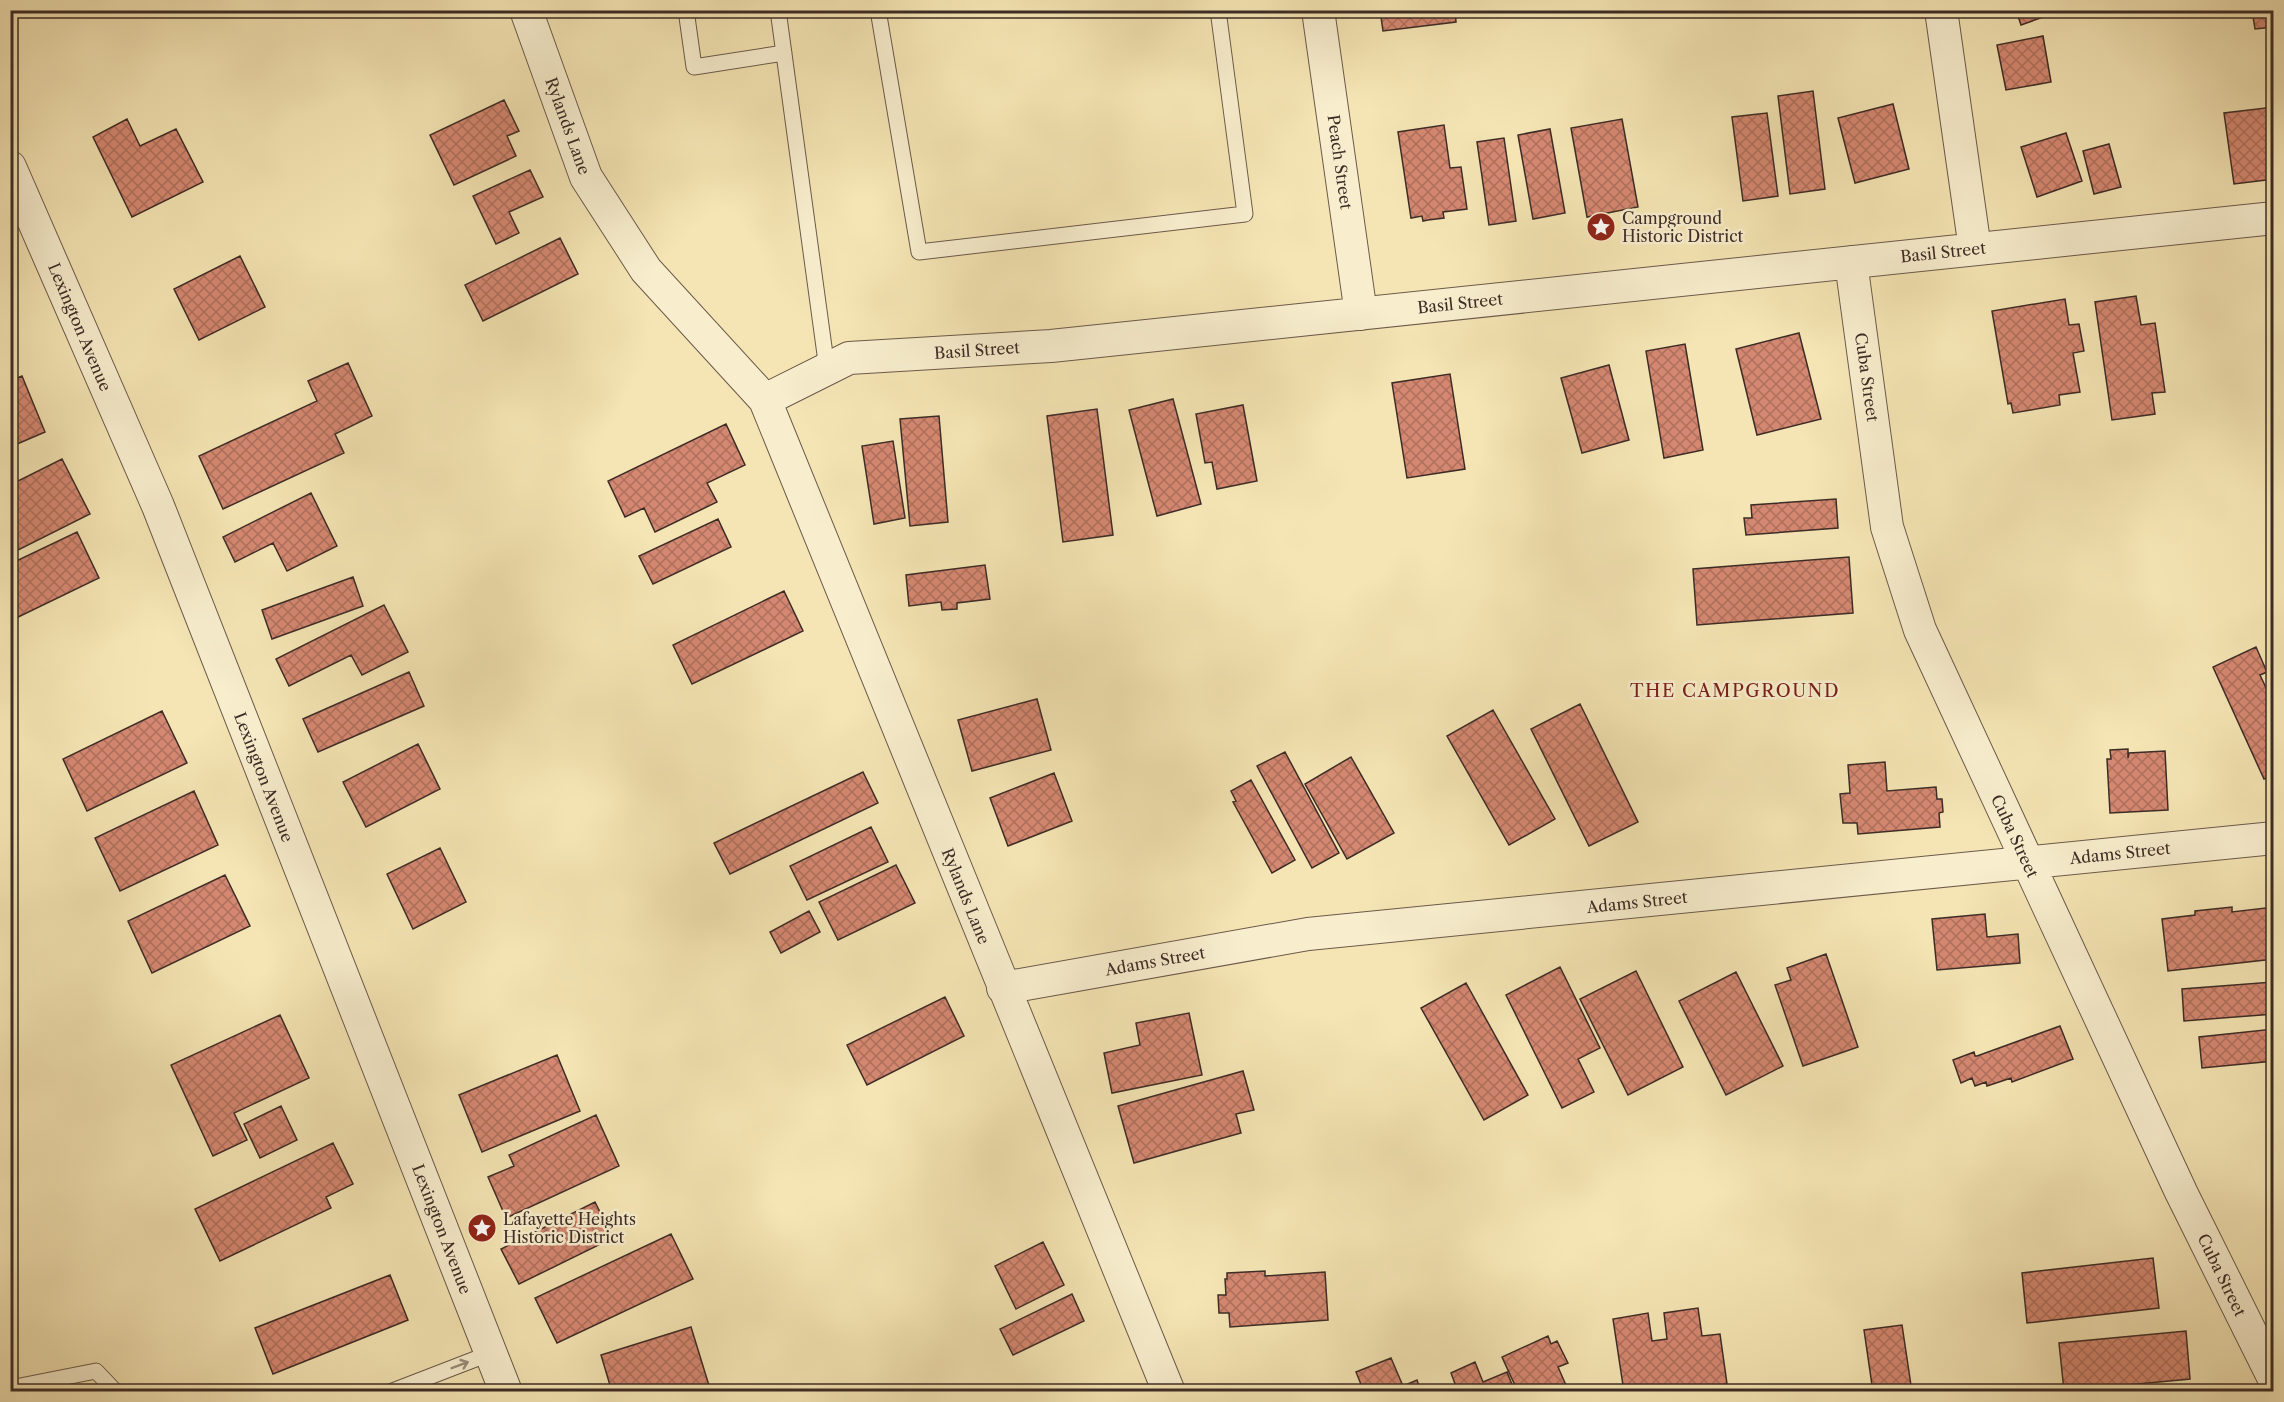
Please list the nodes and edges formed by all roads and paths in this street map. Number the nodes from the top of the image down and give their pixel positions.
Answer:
1 (526, 10) edge
2 (686, 10) edge
3 (778, 10) edge
4 (878, 10) edge
5 (1218, 10) edge
6 (1318, 10) edge
7 (1941, 10) edge
8 (784, 53) junction
9 (10, 167) edge
10 (2274, 218) edge
11 (1975, 249) junction
12 (1851, 262) junction
13 (1361, 314) junction
14 (827, 369) junction
15 (765, 400) junction
16 (2274, 838) edge
17 (2028, 862) junction
18 (1003, 988) junction
19 (491, 1353) junction
20 (2274, 1380) edge
21 (10, 1388) edge
22 (116, 1392) edge
23 (390, 1392) edge
24 (506, 1392) edge
25 (1169, 1392) edge

1 - 15 street, Rylands Lane
2 - 8 lane
3 - 8 lane
4 - 5 lane
6 - 13 street, Peach Street
7 - 11 street
8 - 14 lane
9 - 19 street, Lexington Avenue
10 - 11 street, Basil Street
11 - 12 street, Basil Street
12 - 13 street, Basil Street
12 - 17 street, Cuba Street
13 - 14 street, Basil Street
14 - 15 street, Basil Street
15 - 18 street, Rylands Lane
16 - 17 street, Adams Street
17 - 18 street, Adams Street
17 - 20 street, Cuba Street
18 - 25 street, Rylands Lane
23 -> 19 lane
19 - 24 street, Lexington Avenue
21 - 22 lane

